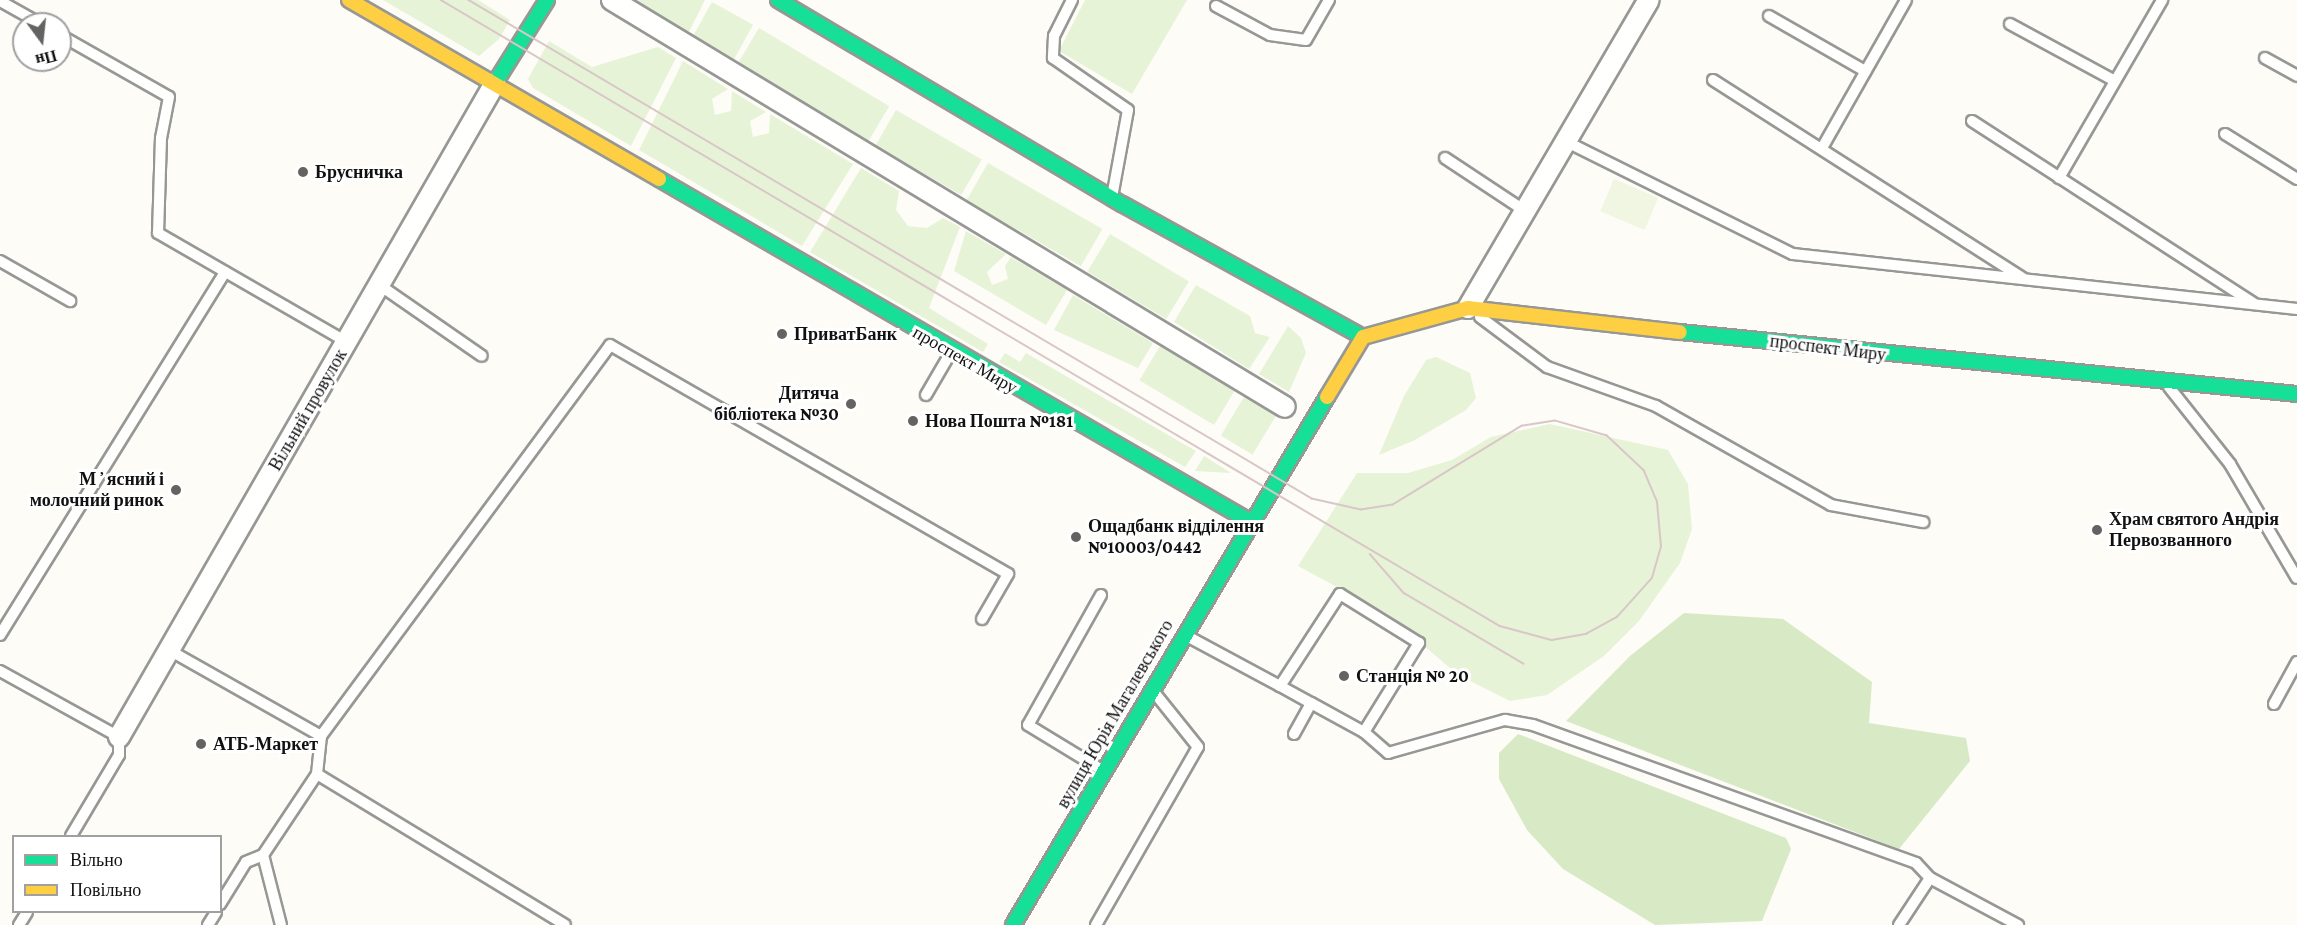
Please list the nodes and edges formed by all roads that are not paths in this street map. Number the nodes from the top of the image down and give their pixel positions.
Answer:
1 (349, 0) edge
2 (547, 0) edge
3 (612, 0) edge
4 (778, 0) edge
5 (1072, 0) edge
6 (1330, 0) edge
7 (1649, 0) edge
8 (1906, 0) edge
9 (2162, 0) edge
10 (0, 1) edge
11 (1216, 6) dead end
12 (20, 12) edge
13 (1768, 16) dead end
14 (2010, 24) dead end
15 (72, 42) edge
16 (2265, 58) dead end
17 (1865, 72) junction
18 (2297, 76) edge
19 (1713, 80) dead end
20 (2113, 80) junction
21 (495, 83) junction
22 (1972, 121) dead end
23 (2225, 134) dead end
24 (1565, 141) junction
25 (1822, 148) junction
26 (1445, 158) dead end
27 (2060, 178) junction
28 (2297, 179) edge
29 (1112, 197) junction
30 (1525, 211) junction
31 (0, 261) edge
32 (225, 272) junction
33 (2026, 280) junction
34 (378, 284) junction
35 (70, 301) dead end
36 (2255, 305) junction
37 (1468, 308) junction
38 (2297, 309) edge
39 (1363, 337) junction
40 (347, 342) junction
41 (951, 352) junction
42 (482, 356) dead end
43 (2165, 382) junction
44 (2297, 394) edge
45 (926, 395) dead end
46 (1286, 407) dead end
47 (1251, 522) junction
48 (1923, 522) dead end
49 (2297, 578) edge
50 (1101, 595) dead end
51 (982, 619) dead end
52 (0, 634) edge
53 (1182, 634) junction
54 (169, 650) junction
55 (2297, 662) edge
56 (0, 671) edge
57 (1280, 686) junction
58 (1150, 688) junction
59 (1311, 704) junction
60 (2274, 704) dead end
61 (1364, 732) junction
62 (1294, 734) dead end
63 (321, 736) junction
64 (119, 737) junction
65 (1102, 770) junction
66 (317, 774) junction
67 (72, 835) edge
68 (263, 855) junction
69 (1930, 878) junction
70 (222, 901) edge
71 (280, 925) edge
72 (565, 925) edge
73 (1013, 925) edge
74 (1096, 925) edge
75 (1899, 925) edge
76 (2018, 925) edge

1 - 21 street, проспект Миру
2 - 21 street
3 - 46 street
4 - 29 street
5 - 29 lane
6 - 11 lane
7 - 24 street
8 - 17 lane
9 - 20 lane
10 - 12 lane
13 - 17 lane
14 - 20 lane
15 - 32 lane
16 - 18 lane
17 - 25 lane
19 - 25 lane
20 - 27 lane
21 - 34 street, Вільний провулок
21 - 41 street, проспект Миру
22 - 27 lane
23 - 28 lane
24 - 30 street
24 - 33 lane
25 - 33 lane
26 - 30 lane
27 - 36 lane
29 - 39 street
30 - 37 street
31 - 35 lane
32 - 40 lane
32 - 52 lane
33 - 36 lane
34 - 40 street, Вільний провулок
34 - 42 lane
36 - 38 lane
37 - 39 street, проспект Миру
37 - 43 street, проспект Миру
37 - 48 lane
39 - 47 street
40 - 54 street, Вільний провулок
41 - 45 lane
41 - 47 street, проспект Миру
43 - 44 street, проспект Миру
43 - 49 lane
47 - 53 street, вулиця Юрія Магалевського
50 - 65 lane
51 - 63 lane
53 - 57 lane
53 - 58 street, вулиця Юрія Магалевського
54 - 63 lane
54 - 64 street, Вільний провулок
55 - 60 lane
56 - 64 lane
57 - 59 lane
57 - 61 lane
58 - 65 street, вулиця Юрія Магалевського
58 - 74 lane
59 - 61 lane
59 - 62 lane
61 - 69 lane
63 - 66 lane
64 - 67 lane
65 - 73 street, вулиця Юрія Магалевського
66 - 68 lane
66 - 72 lane
68 - 70 lane
68 - 71 lane
69 - 75 lane
69 - 76 lane

